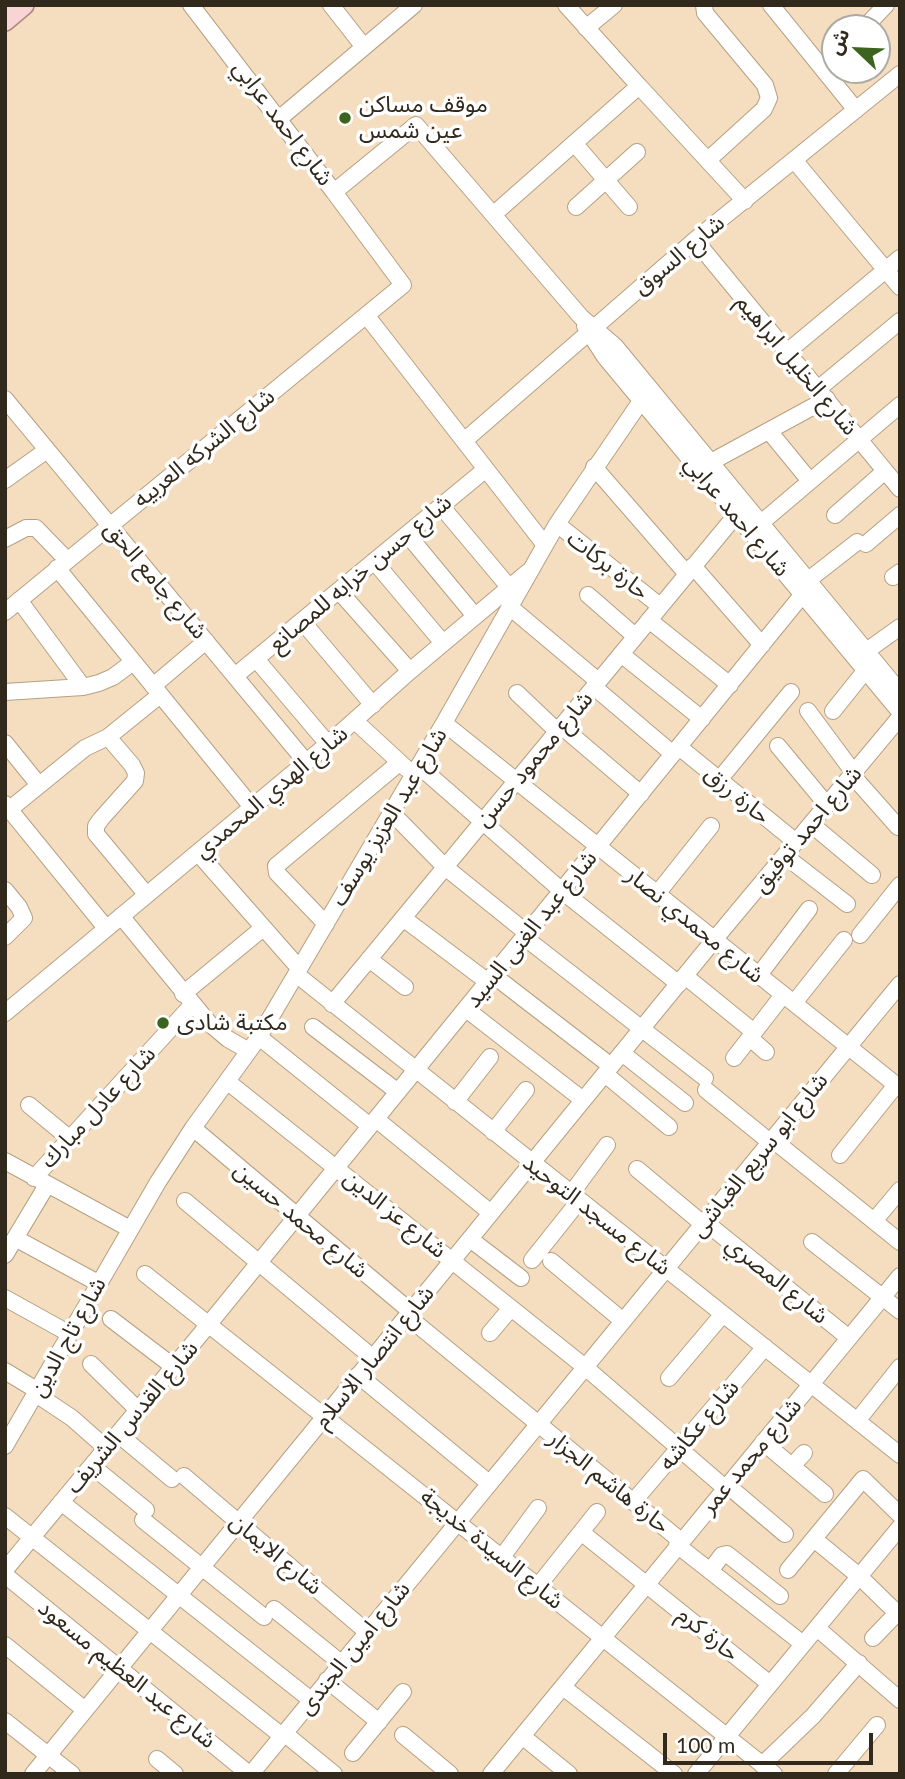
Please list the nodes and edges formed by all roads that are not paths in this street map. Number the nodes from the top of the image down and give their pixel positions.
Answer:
1 (24, 5) edge
2 (191, 5) edge
3 (331, 5) edge
4 (414, 5) edge
5 (566, 5) edge
6 (614, 5) edge
7 (704, 5) edge
8 (771, 5) edge
9 (5, 21) edge
10 (586, 28) junction
11 (364, 47) junction
12 (821, 65) edge
13 (898, 79) edge
14 (836, 84) edge
15 (639, 86) junction
16 (856, 110) junction
17 (279, 118) junction
18 (574, 143) junction
19 (636, 152) dead end
20 (708, 160) junction
21 (794, 160) junction
22 (606, 180) junction
23 (334, 192) junction
24 (745, 201) junction
25 (576, 206) dead end
26 (629, 207) dead end
27 (494, 214) junction
28 (695, 240) junction
29 (900, 258) edge
30 (886, 270) junction
31 (900, 287) edge
32 (366, 315) junction
33 (900, 321) edge
34 (588, 326) junction
35 (787, 352) junction
36 (822, 394) junction
37 (5, 399) edge
38 (641, 401) junction
39 (900, 405) edge
40 (769, 431) junction
41 (859, 439) junction
42 (464, 441) junction
43 (47, 450) junction
44 (711, 462) junction
45 (594, 467) junction
46 (486, 469) junction
47 (885, 471) junction
48 (5, 480) edge
49 (810, 481) junction
50 (900, 489) edge
51 (441, 506) junction
52 (835, 514) dead end
53 (736, 515) junction
54 (900, 515) edge
55 (557, 524) junction
56 (110, 525) junction
57 (756, 527) junction
58 (407, 534) junction
59 (5, 539) edge
60 (545, 545) junction
61 (374, 561) junction
62 (62, 564) junction
63 (533, 568) junction
64 (690, 570) junction
65 (509, 587) junction
66 (803, 588) junction
67 (339, 591) junction
68 (588, 595) dead end
69 (19, 600) junction
70 (660, 606) junction
71 (511, 608) junction
72 (5, 612) edge
73 (475, 616) junction
74 (649, 620) junction
75 (302, 621) junction
76 (900, 627) edge
77 (635, 636) junction
78 (205, 641) junction
79 (443, 643) junction
80 (762, 645) junction
81 (621, 654) junction
82 (256, 659) junction
83 (862, 660) junction
84 (133, 662) junction
85 (410, 671) junction
86 (235, 676) junction
87 (596, 684) junction
88 (730, 685) junction
89 (893, 686) edge
90 (83, 687) junction
91 (157, 691) junction
92 (5, 692) edge
93 (791, 692) dead end
94 (517, 693) dead end
95 (373, 705) junction
96 (808, 711) dead end
97 (833, 711) dead end
98 (900, 712) edge
99 (900, 718) edge
100 (702, 719) junction
101 (355, 721) junction
102 (444, 723) junction
103 (559, 729) junction
104 (108, 737) junction
105 (5, 743) edge
106 (328, 744) junction
107 (778, 746) dead end
108 (676, 751) junction
109 (306, 762) junction
110 (399, 763) junction
111 (417, 771) junction
112 (853, 774) junction
113 (719, 780) junction
114 (516, 781) junction
115 (38, 785) junction
116 (640, 794) junction
117 (827, 805) junction
118 (7, 806) edge
119 (251, 807) junction
120 (392, 813) junction
121 (481, 822) junction
122 (811, 824) junction
123 (711, 826) dead end
124 (898, 827) edge
125 (796, 842) junction
126 (598, 847) junction
127 (198, 853) junction
128 (785, 856) junction
129 (445, 867) junction
130 (873, 875) dead end
131 (900, 885) edge
132 (5, 890) edge
133 (562, 891) junction
134 (146, 894) junction
135 (657, 894) junction
136 (847, 904) dead end
137 (809, 909) dead end
138 (121, 916) junction
139 (403, 918) junction
140 (326, 924) junction
141 (106, 928) junction
142 (263, 928) junction
143 (526, 935) junction
144 (5, 937) edge
145 (714, 940) junction
146 (369, 959) junction
147 (298, 971) junction
148 (759, 975) junction
149 (491, 979) junction
150 (682, 980) junction
151 (405, 987) dead end
152 (897, 993) edge
153 (788, 999) junction
154 (187, 1000) junction
155 (332, 1004) junction
156 (466, 1009) junction
157 (5, 1013) edge
158 (313, 1027) dead end
159 (643, 1027) junction
160 (752, 1035) junction
161 (259, 1037) junction
162 (848, 1047) junction
163 (249, 1051) junction
164 (766, 1052) dead end
165 (491, 1057) dead end
166 (734, 1058) dead end
167 (613, 1065) junction
168 (416, 1070) junction
169 (228, 1082) junction
170 (898, 1086) edge
171 (526, 1090) dead end
172 (398, 1092) junction
173 (583, 1100) junction
174 (455, 1101) junction
175 (685, 1103) dead end
176 (29, 1105) dead end
177 (373, 1123) junction
178 (668, 1127) dead end
179 (193, 1128) junction
180 (492, 1132) junction
181 (69, 1138) junction
182 (771, 1140) junction
183 (607, 1145) dead end
184 (840, 1155) dead end
185 (5, 1161) edge
186 (532, 1163) junction
187 (337, 1167) junction
188 (637, 1170) dead end
189 (40, 1182) junction
190 (900, 1190) edge
191 (575, 1198) junction
192 (185, 1201) dead end
193 (491, 1213) junction
194 (297, 1216) junction
195 (874, 1221) junction
196 (704, 1223) junction
197 (130, 1228) junction
198 (16, 1238) junction
199 (470, 1239) junction
200 (812, 1242) dead end
201 (900, 1242) edge
202 (5, 1255) edge
203 (453, 1260) junction
204 (532, 1260) dead end
205 (551, 1261) dead end
206 (259, 1263) junction
207 (666, 1269) junction
208 (145, 1274) dead end
209 (900, 1276) edge
210 (521, 1278) dead end
211 (98, 1283) junction
212 (882, 1297) junction
213 (5, 1298) edge
214 (511, 1308) junction
215 (900, 1311) edge
216 (409, 1314) junction
217 (723, 1314) junction
218 (111, 1319) dead end
219 (623, 1321) junction
220 (209, 1324) junction
221 (490, 1333) dead end
222 (70, 1334) junction
223 (849, 1338) junction
224 (765, 1348) junction
225 (373, 1358) junction
226 (91, 1364) dead end
227 (174, 1367) junction
228 (585, 1367) junction
229 (900, 1367) edge
230 (5, 1371) edge
231 (358, 1375) junction
232 (669, 1378) dead end
233 (811, 1384) junction
234 (37, 1392) junction
235 (138, 1410) junction
236 (326, 1416) junction
237 (858, 1421) junction
238 (538, 1424) junction
239 (118, 1434) junction
240 (763, 1442) junction
241 (6, 1443) edge
242 (106, 1448) junction
243 (679, 1448) junction
244 (804, 1453) dead end
245 (900, 1455) edge
246 (92, 1466) junction
247 (792, 1466) junction
248 (489, 1483) junction
249 (726, 1486) junction
250 (825, 1494) dead end
251 (61, 1502) junction
252 (633, 1502) junction
253 (538, 1508) dead end
254 (597, 1512) dead end
255 (900, 1515) edge
256 (5, 1516) edge
257 (458, 1521) junction
258 (238, 1522) junction
259 (900, 1527) edge
260 (581, 1532) junction
261 (785, 1534) dead end
262 (32, 1537) junction
263 (814, 1539) junction
264 (679, 1543) junction
265 (502, 1557) junction
266 (201, 1567) junction
267 (788, 1570) dead end
268 (710, 1571) junction
269 (5, 1572) edge
270 (859, 1576) junction
271 (646, 1584) junction
272 (538, 1586) junction
273 (178, 1596) junction
274 (780, 1596) dead end
275 (899, 1613) edge
276 (817, 1628) junction
277 (150, 1630) junction
278 (367, 1632) junction
279 (602, 1637) junction
280 (873, 1638) dead end
281 (803, 1644) junction
282 (5, 1645) edge
283 (341, 1663) junction
284 (859, 1663) junction
285 (119, 1668) junction
286 (327, 1680) junction
287 (770, 1684) junction
288 (563, 1687) junction
289 (403, 1692) dead end
290 (311, 1700) junction
291 (900, 1700) edge
292 (85, 1710) junction
293 (5, 1721) edge
294 (379, 1723) junction
295 (877, 1725) dead end
296 (283, 1734) junction
297 (402, 1735) dead end
298 (522, 1736) junction
299 (727, 1737) junction
300 (354, 1754) dead end
301 (48, 1755) junction
302 (157, 1759) dead end
303 (768, 1769) edge
304 (33, 1774) edge
305 (72, 1774) edge
306 (175, 1774) edge
307 (250, 1774) edge
308 (334, 1774) edge
309 (450, 1774) edge
310 (491, 1774) edge
311 (569, 1774) edge
312 (674, 1774) edge
313 (696, 1774) edge
314 (836, 1774) edge

1 - 9 main road
2 - 17 street, شارع احمد عرابي
3 - 11 street
4 - 11 street
5 - 10 street
6 - 10 street
7 - 20 street
8 - 12 street
10 - 15 street
11 - 17 street
13 - 16 street, شارع السوق
14 - 16 street
15 - 18 street
15 - 20 street
16 - 21 street, شارع السوق
17 - 23 street, شارع احمد عرابي
18 - 22 street
18 - 27 street
19 - 22 street
20 - 24 street
21 - 24 street, شارع السوق
21 - 30 street
22 - 25 street
22 - 26 street
23 - 27 street, شارع احمد عرابي
23 - 32 street, شارع الشركه العربيه
24 - 28 street, شارع السوق
27 - 34 street, شارع احمد عرابي
28 - 34 street, شارع السوق
28 - 35 street, شارع الخليل ابراهيم
29 - 30 street
30 - 31 street
30 - 35 street
32 - 42 street
32 - 56 street, شارع الشركه العربيه
33 - 36 street
34 - 38 street, شارع احمد عرابي
34 - 42 street, شارع السوق
34 - 44 street, شارع احمد عرابي
35 - 36 street, شارع الخليل ابراهيم
36 - 40 street
36 - 41 street, شارع الخليل ابراهيم
37 - 43 street, شارع جامع الحق
38 - 45 street, شارع عبد العزيز يوسف
38 - 53 street, شارع احمد عرابي
39 - 41 street
40 - 44 street
40 - 49 street
41 - 47 street, شارع الخليل ابراهيم
41 - 49 street
42 - 46 street
43 - 48 street
43 - 56 street, شارع جامع الحق
44 - 57 street, شارع احمد عرابي
45 - 55 street, شارع عبد العزيز يوسف
45 - 64 street
46 - 51 street, شارع حسن خرابه للمصانع
46 - 60 street
47 - 50 street, شارع الخليل ابراهيم
47 - 52 street
49 - 57 street
51 - 58 street, شارع حسن خرابه للمصانع
51 - 65 street
53 - 57 street, شارع احمد عرابي
53 - 64 street, شارع محمود حسن
54 - 66 street, شارع عبد الغنى السيد
55 - 60 street, شارع عبد العزيز يوسف
55 - 70 street, حارة بركات
56 - 62 street, شارع الشركه العربيه
56 - 78 street, شارع جامع الحق
57 - 66 street, شارع احمد عرابي
58 - 61 street, شارع حسن خرابه للمصانع
58 - 73 street
59 - 62 street
60 - 63 street, شارع عبد العزيز يوسف
61 - 67 street, شارع حسن خرابه للمصانع
61 - 79 street
62 - 69 street, شارع الشركه العربيه
62 - 84 street
63 - 65 street, شارع الهدي المحمدي
63 - 71 street, شارع عبد العزيز يوسف
64 - 70 street, شارع محمود حسن
64 - 80 street
65 - 73 street, شارع الهدي المحمدي
66 - 80 street, شارع عبد الغنى السيد
66 - 83 street, شارع احمد عرابي
67 - 75 street, شارع حسن خرابه للمصانع
67 - 85 street
68 - 77 street
69 - 72 street, شارع الشركه العربيه
69 - 90 street
70 - 74 street, شارع محمود حسن
71 - 87 street, حارة رزق
71 - 102 street, شارع عبد العزيز يوسف
73 - 79 street, شارع الهدي المحمدي
74 - 77 street, شارع محمود حسن
74 - 88 street
75 - 82 street, شارع حسن خرابه للمصانع
75 - 95 street
76 - 83 street
77 - 81 street, شارع محمود حسن
78 - 86 street, شارع جامع الحق
78 - 91 street
79 - 85 street, شارع الهدي المحمدي
80 - 88 street, شارع عبد الغنى السيد
81 - 87 street, شارع محمود حسن
81 - 100 street
82 - 86 street, شارع حسن خرابه للمصانع
82 - 106 street
83 - 89 street, شارع احمد عرابي
83 - 97 street
84 - 90 street
84 - 91 street
85 - 95 street, شارع الهدي المحمدي
86 - 109 street, شارع جامع الحق
87 - 103 street, شارع محمود حسن
87 - 108 street, حارة رزق
88 - 100 street, شارع عبد الغنى السيد
89 - 98 street, شارع احمد عرابي
90 - 92 street
91 - 104 street
91 - 119 street
93 - 113 street
94 - 103 street
95 - 101 street, شارع الهدي المحمدي
96 - 112 street
99 - 112 street, شارع احمد توفيق
100 - 108 street, شارع عبد الغنى السيد
101 - 106 street, شارع الهدي المحمدي
101 - 110 street
102 - 111 street, شارع عبد العزيز يوسف
102 - 114 street, شارع محمدي نصار
103 - 114 street, شارع محمود حسن
103 - 116 street
104 - 115 street
104 - 134 street
105 - 115 street
106 - 109 street, شارع الهدي المحمدي
107 - 117 street
108 - 113 street, حارة رزق
108 - 116 street, شارع عبد الغنى السيد
109 - 119 street, شارع الهدي المحمدي
110 - 111 street
110 - 140 street
111 - 120 street, شارع عبد العزيز يوسف
111 - 121 street
112 - 117 street, شارع احمد توفيق
112 - 124 street
113 - 125 street, حارة رزق
114 - 121 street, شارع محمود حسن
114 - 126 street, شارع محمدي نصار
115 - 118 street
116 - 126 street, شارع عبد الغنى السيد
117 - 122 street, شارع احمد توفيق
118 - 141 street
119 - 127 street, شارع الهدي المحمدي
120 - 129 street
120 - 140 street, شارع عبد العزيز يوسف
121 - 129 street, شارع محمود حسن
121 - 133 street
122 - 125 street, شارع احمد توفيق
122 - 130 street
123 - 135 street
125 - 128 street, شارع احمد توفيق
126 - 133 street, شارع عبد الغنى السيد
126 - 135 street, شارع محمدي نصار
127 - 134 street, شارع الهدي المحمدي
127 - 142 street, شارع مسجد التوحيد
128 - 136 street
128 - 145 street, شارع احمد توفيق
129 - 139 street, شارع محمود حسن
129 - 143 street
131 - 153 street
132 - 144 street
133 - 143 street, شارع عبد الغنى السيد
133 - 150 street
134 - 138 street, شارع الهدي المحمدي
135 - 145 street, شارع محمدي نصار
137 - 148 street
138 - 141 street, شارع الهدي المحمدي
138 - 154 street
139 - 146 street, شارع محمود حسن
139 - 149 street
140 - 147 street, شارع عبد العزيز يوسف
141 - 157 street, شارع الهدي المحمدي
142 - 147 street, شارع مسجد التوحيد
142 - 154 street, شارع عادل مبارك
143 - 149 street, شارع عبد الغنى السيد
143 - 159 street
145 - 148 street, شارع محمدي نصار
145 - 150 street, شارع انتصار الاسلام
146 - 151 street
146 - 155 street, شارع محمود حسن
147 - 155 street, شارع مسجد التوحيد
147 - 161 street, شارع عبد العزيز يوسف
148 - 153 street, شارع محمدي نصار
149 - 156 street, شارع عبد الغنى السيد
149 - 167 street
150 - 159 street, شارع انتصار الاسلام
150 - 160 street
152 - 162 street, شارع ابو سريع الغباشى
153 - 160 street
153 - 162 street, شارع محمدي نصار
154 - 163 street
154 - 181 street, شارع عادل مبارك
155 - 168 street, شارع مسجد التوحيد
156 - 168 street, شارع عبد الغنى السيد
156 - 173 street
158 - 172 street
159 - 167 street, شارع انتصار الاسلام
159 - 182 street
160 - 164 street
160 - 166 street
161 - 163 street, شارع عبد العزيز يوسف
161 - 177 street
162 - 170 street, شارع محمدي نصار
162 - 182 street, شارع ابو سريع الغباشى
163 - 169 street, شارع عبد العزيز يوسف
165 - 174 street
167 - 173 street, شارع انتصار الاسلام
167 - 175 street
167 - 178 street
168 - 172 street, شارع عبد الغنى السيد
168 - 174 street, شارع مسجد التوحيد
169 - 179 street, شارع عبد العزيز يوسف
169 - 187 street, شارع عز الدين
170 - 184 street
171 - 180 street
172 - 177 street, شارع عبد الغنى السيد
173 - 186 street, شارع انتصار الاسلام
174 - 180 street, شارع مسجد التوحيد
176 - 181 street
177 - 187 street, شارع عبد الغنى السيد
177 - 193 street
179 - 194 street, شارع محمد حسين
179 - 197 street, شارع عبد العزيز يوسف
180 - 186 street, شارع مسجد التوحيد
181 - 189 street, شارع عادل مبارك
182 - 195 street
182 - 196 street, شارع ابو سريع الغباشى
183 - 191 street
185 - 189 street
186 - 191 street, شارع مسجد التوحيد
186 - 193 street, شارع انتصار الاسلام
187 - 194 street, شارع عبد الغنى السيد
187 - 203 street, شارع عز الدين
188 - 196 street, شارع المصري
189 - 197 street
189 - 198 street, شارع عادل مبارك
190 - 195 street
191 - 204 street
191 - 207 street, شارع مسجد التوحيد
192 - 206 street
193 - 199 street, شارع انتصار الاسلام
194 - 206 street, شارع عبد الغنى السيد
194 - 216 street, شارع محمد حسين
195 - 201 street
196 - 207 street, شارع ابو سريع الغباشى
196 - 223 street, شارع المصري
197 - 211 street, شارع تاج الدين
198 - 202 street, شارع عادل مبارك
198 - 211 street
199 - 203 street, شارع انتصار الاسلام
199 - 210 street
200 - 212 street
203 - 214 street, شارع عز الدين
203 - 216 street, شارع انتصار الاسلام
205 - 219 street
206 - 220 street, شارع القدس الشريف
206 - 225 street
207 - 217 street, شارع مسجد التوحيد
207 - 219 street, شارع ابو سريع الغباشى
208 - 220 street, شارع السيدة خديجة
209 - 212 street, شارع محمد عمر
211 - 222 street, شارع تاج الدين
212 - 215 street
212 - 223 street, شارع محمد عمر
213 - 222 street
214 - 221 street
214 - 228 street, شارع عز الدين
216 - 225 street, شارع انتصار الاسلام
216 - 238 street, شارع محمد حسين
217 - 224 street, شارع مسجد التوحيد
217 - 232 street
218 - 227 street
219 - 228 street, شارع ابو سريع الغباشى
220 - 227 street, شارع القدس الشريف
220 - 236 street, شارع السيدة خديجة
222 - 234 street, شارع تاج الدين
223 - 233 street, شارع محمد عمر
224 - 233 street, شارع مسجد التوحيد
224 - 243 street, شارع عكاشه
225 - 231 street, شارع انتصار الاسلام
226 - 235 street
227 - 235 street, شارع القدس الشريف
228 - 238 street, شارع ابو سريع الغباشى
228 - 243 street, شارع عز الدين
229 - 237 street
230 - 234 street
231 - 236 street, شارع انتصار الاسلام
231 - 248 street
233 - 237 street, شارع مسجد التوحيد
233 - 240 street, شارع محمد عمر
234 - 241 street, شارع تاج الدين
234 - 242 street
235 - 239 street, شارع القدس الشريف
236 - 257 street, شارع السيدة خديجة
236 - 258 street, شارع انتصار الاسلام
237 - 245 street, شارع مسجد التوحيد
238 - 248 street, شارع ابو سريع الغباشى
238 - 252 street, حارة هاشم الجزار
239 - 242 street, شارع القدس الشريف
239 - 258 street, شارع الايمان
240 - 247 street
240 - 249 street, شارع محمد عمر
242 - 246 street, شارع القدس الشريف
243 - 249 street, شارع عز الدين
243 - 252 street, شارع عكاشه
244 - 247 street
246 - 251 street, شارع القدس الشريف
246 - 266 street
247 - 250 street
248 - 257 street, شارع ابو سريع الغباشى
249 - 261 street, شارع عز الدين
249 - 264 street, شارع محمد عمر
251 - 262 street, شارع القدس الشريف
251 - 273 street
252 - 264 street, حارة هاشم الجزار
253 - 265 street
254 - 260 street
255 - 263 street
256 - 262 street
257 - 265 street, شارع السيدة خديجة
257 - 278 street, شارع امين الجندى
258 - 266 street, شارع انتصار الاسلام
258 - 278 street, شارع الايمان
259 - 270 street
260 - 271 street, حارة كرم
260 - 272 street
262 - 269 street, شارع القدس الشريف
262 - 277 street
263 - 267 street
263 - 270 street
264 - 268 street, حارة هاشم الجزار
264 - 271 street, شارع محمد عمر
265 - 272 street, شارع السيدة خديجة
266 - 273 street, شارع انتصار الاسلام
266 - 283 street
268 - 274 street
268 - 281 street, حارة هاشم الجزار
269 - 285 street, شارع عبد العظيم مسعود
270 - 275 street
270 - 276 street
271 - 279 street, شارع محمد عمر
271 - 287 street, حارة كرم
272 - 279 street, شارع السيدة خديجة
273 - 277 street, شارع انتصار الاسلام
273 - 290 street
275 - 280 street
276 - 281 street
276 - 284 street
277 - 285 street, شارع انتصار الاسلام
277 - 296 street
278 - 283 street, شارع امين الجندى
279 - 288 street, شارع محمد عمر
279 - 299 street, شارع السيدة خديجة
281 - 287 street
282 - 292 street
283 - 286 street, شارع امين الجندى
284 - 291 street
284 - 303 street
285 - 292 street, شارع انتصار الاسلام
285 - 307 street, شارع عبد العظيم مسعود
286 - 290 street, شارع امين الجندى
286 - 294 street
287 - 299 street
288 - 298 street, شارع محمد عمر
288 - 312 street
289 - 294 street
290 - 296 street, شارع امين الجندى
292 - 301 street, شارع انتصار الاسلام
293 - 301 street
294 - 300 street
295 - 314 street
296 - 307 street, شارع امين الجندى
296 - 308 street
297 - 309 street
298 - 310 street, شارع محمد عمر
298 - 311 street
299 - 303 street, شارع السيدة خديجة
299 - 313 street
301 - 304 street, شارع انتصار الاسلام
301 - 305 street
302 - 306 street

